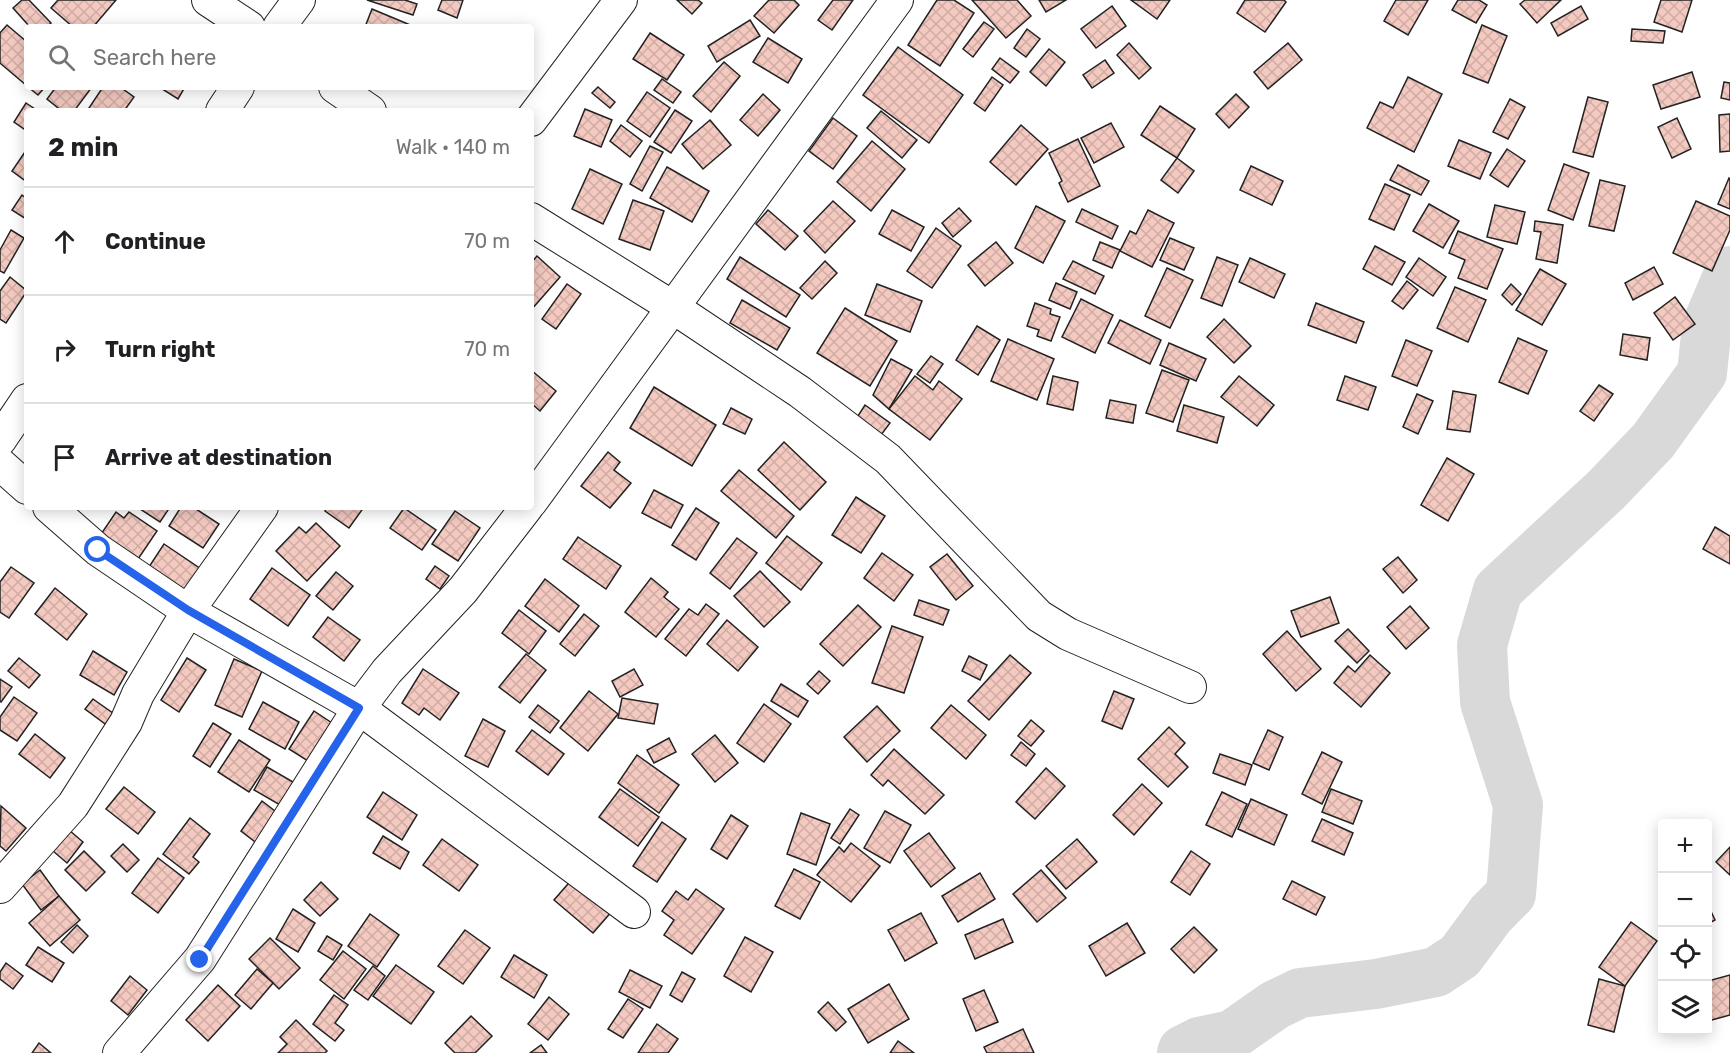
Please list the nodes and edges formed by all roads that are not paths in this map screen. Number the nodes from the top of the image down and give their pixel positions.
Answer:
1 (208, 0) edge
2 (299, 0) edge
3 (621, 0) edge
4 (897, 0) edge
5 (244, 24) edge
6 (281, 24) edge
7 (236, 90) edge
8 (339, 90) edge
9 (224, 108) edge
10 (366, 108) edge
11 (534, 116) edge
12 (534, 221) edge
13 (674, 308) junction
14 (24, 404) edge
15 (0, 440) edge
16 (0, 464) edge
17 (24, 485) edge
18 (534, 498) edge
19 (52, 510) edge
20 (260, 510) edge
21 (525, 510) edge
22 (188, 610) junction
23 (1190, 687) dead end
24 (359, 708) junction
25 (0, 887) edge
26 (634, 912) dead end
27 (118, 1053) edge

1 - 5 street
2 - 6 street
3 - 11 street
4 - 13 street
7 - 9 street
8 - 10 street
12 - 13 street
13 - 18 street
13 - 23 street
14 - 15 street
16 - 17 street
19 - 22 street
20 - 22 street
21 - 24 street
22 - 24 street
22 - 25 street
24 - 26 street
24 - 27 street

